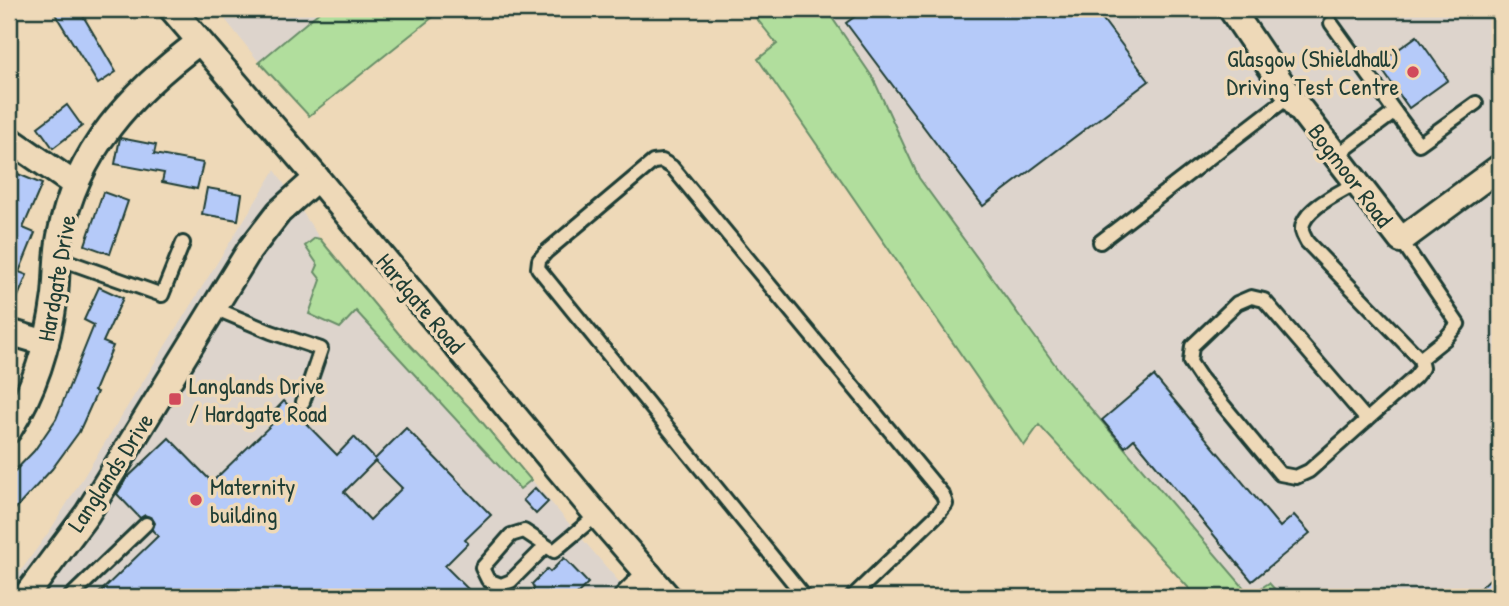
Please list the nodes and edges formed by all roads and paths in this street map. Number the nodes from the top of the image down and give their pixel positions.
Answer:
1 (172, 9) edge
2 (1231, 9) edge
3 (1331, 23) dead end
4 (200, 42) junction
5 (1290, 96) junction
6 (1476, 103) dead end
7 (1395, 112) junction
8 (9, 139) edge
9 (1336, 156) junction
10 (1500, 167) edge
11 (317, 178) junction
12 (1356, 183) junction
13 (74, 184) junction
14 (1401, 240) junction
15 (1100, 242) dead end
16 (184, 243) dead end
17 (58, 258) junction
18 (214, 308) junction
19 (9, 332) edge
20 (46, 343) junction
21 (1420, 359) junction
22 (303, 402) dead end
23 (1367, 420) junction
24 (9, 430) edge
25 (597, 515) junction
26 (146, 524) dead end
27 (546, 546) junction
28 (649, 575) junction
29 (33, 594) edge
30 (70, 597) edge
31 (628, 597) edge
32 (668, 597) edge
33 (805, 597) edge
34 (852, 597) edge

1 - 4 street, Hardgate Road
2 - 5 street, Bogmoor Road
3 - 7 lane
4 - 11 street, Hardgate Road
4 - 13 street, Hardgate Drive
5 - 9 street, Bogmoor Road
5 - 15 lane
6 - 7 lane
7 - 9 lane
8 - 13 street
9 - 12 street, Bogmoor Road
10 - 14 street, Bogmoor Road
11 - 18 street, Langlands Drive
11 - 25 street, Hardgate Road
12 - 14 street, Bogmoor Road
12 - 21 lane
13 - 17 street, Hardgate Drive
14 - 21 lane
16 - 17 lane
17 - 20 street, Hardgate Drive
18 - 22 lane
18 - 29 street, Langlands Drive
19 - 20 street
20 - 24 street, Hardgate Drive
21 - 23 lane
23 - 23 lane
25 - 27 lane
25 - 28 street, Hardgate Road
26 - 30 lane
27 - 27 lane
28 - 31 street
28 - 32 street, Hardgate Road
33 - 34 lane

